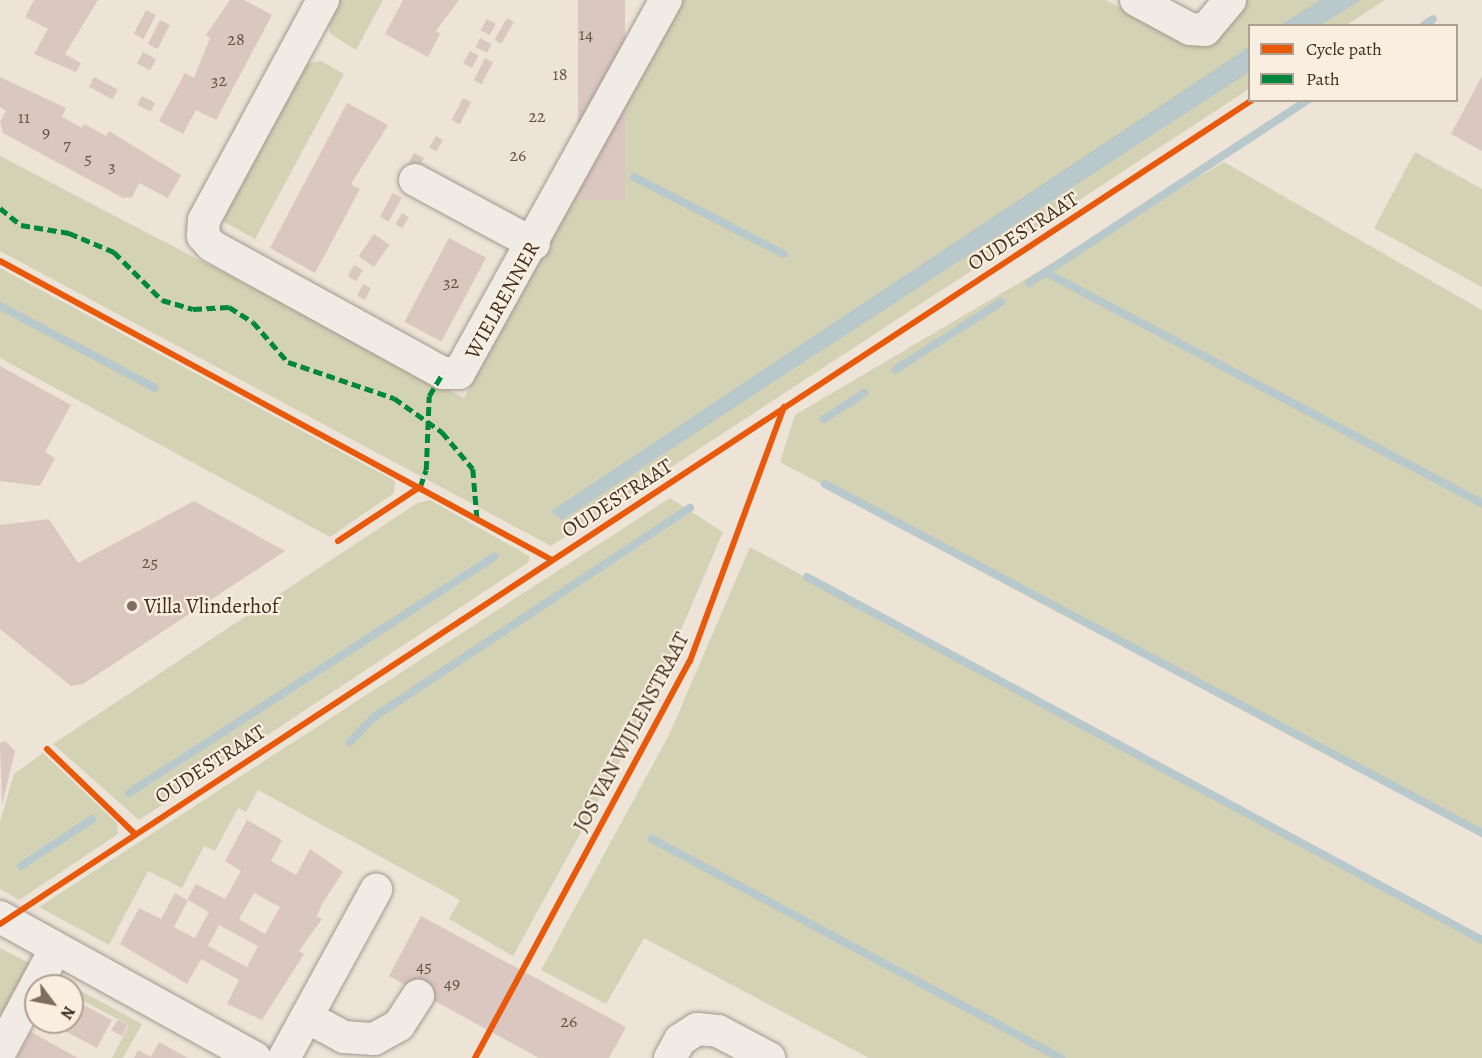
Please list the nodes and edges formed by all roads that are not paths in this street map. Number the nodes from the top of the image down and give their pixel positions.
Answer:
1 (322, 0) edge
2 (666, 0) edge
3 (1136, 0) edge
4 (1230, 0) edge
5 (415, 180) dead end
6 (534, 243) junction
7 (376, 890) dead end
8 (2, 921) edge
9 (55, 950) junction
10 (418, 996) dead end
11 (307, 1017) junction
12 (0, 1052) edge
13 (255, 1058) edge
14 (284, 1058) edge
15 (670, 1058) edge
16 (770, 1058) edge

1 - 6 street, WIELRENNER
2 - 6 street, WIELRENNER
3 - 4 street
5 - 6 street
7 - 11 street
8 - 9 street
9 - 12 street
9 - 13 street
10 - 11 street
11 - 14 street
15 - 16 street

